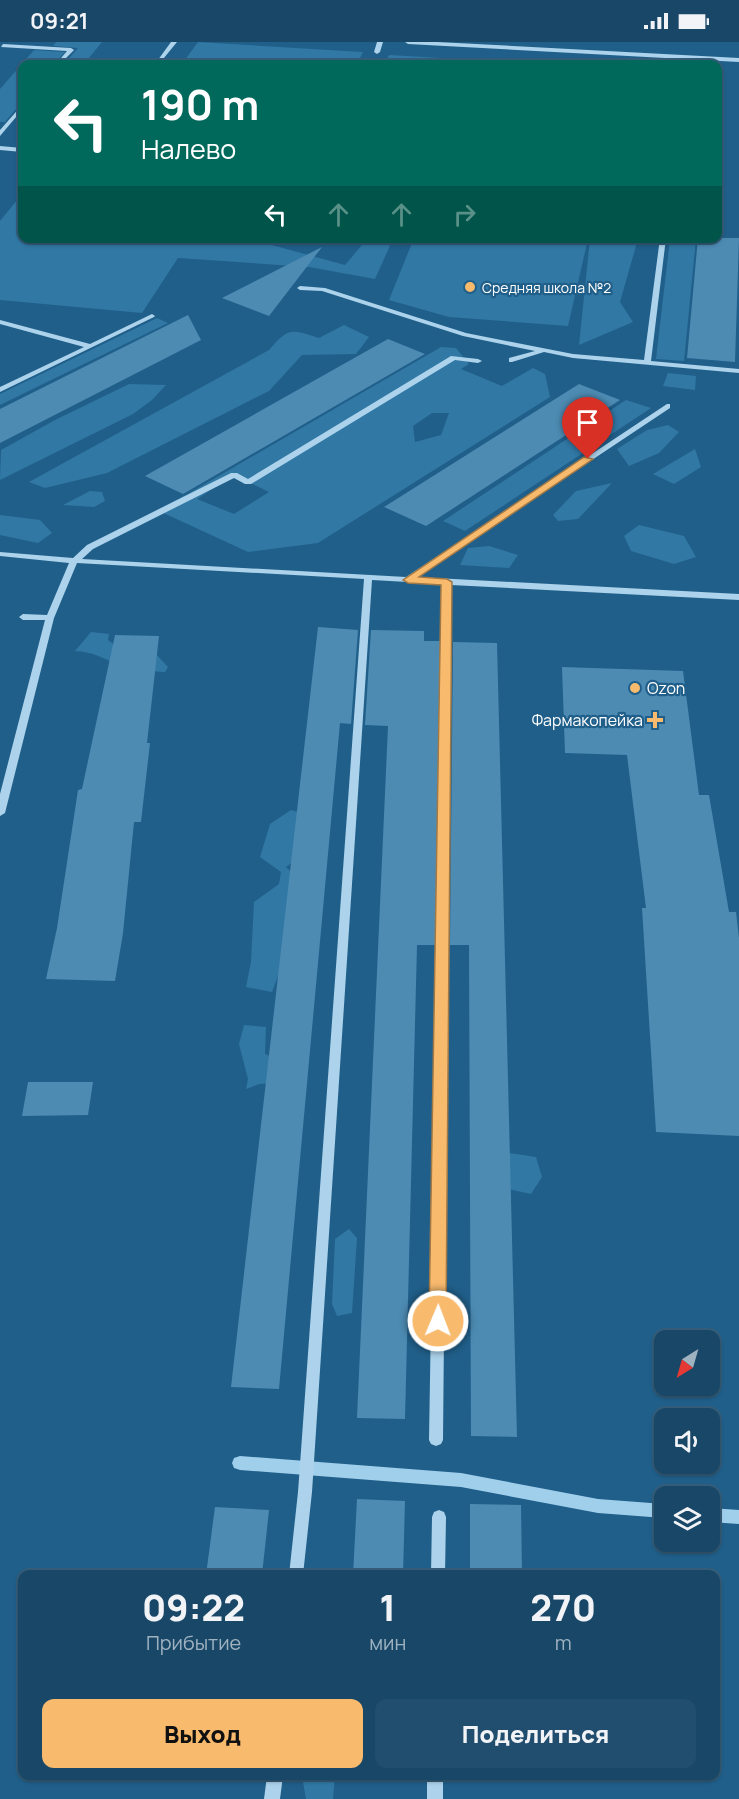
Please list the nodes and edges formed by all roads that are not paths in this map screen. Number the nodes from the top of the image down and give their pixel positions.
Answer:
1 (174, 42) edge
2 (380, 42) edge
3 (408, 42) edge
4 (3, 46) edge
5 (377, 52) dead end
6 (739, 53) edge
7 (639, 56) junction
8 (62, 60) edge
9 (160, 60) edge
10 (640, 60) edge
11 (716, 60) junction
12 (739, 60) edge
13 (18, 112) edge
14 (0, 134) edge
15 (0, 148) edge
16 (18, 150) edge
17 (662, 243) edge
18 (300, 288) dead end
19 (152, 316) dead end
20 (0, 322) edge
21 (90, 346) junction
22 (544, 350) junction
23 (512, 360) dead end
24 (478, 361) dead end
25 (647, 362) junction
26 (739, 371) edge
27 (0, 390) edge
28 (667, 406) dead end
29 (0, 554) edge
30 (73, 562) junction
31 (368, 577) junction
32 (408, 580) junction
33 (447, 582) junction
34 (739, 597) edge
35 (23, 616) dead end
36 (50, 618) junction
37 (0, 813) edge
38 (436, 1440) dead end
39 (439, 1517) dead end
40 (297, 1570) edge
41 (438, 1570) edge
42 (274, 1780) edge
43 (435, 1780) edge
44 (272, 1799) edge
45 (435, 1799) edge

1 - 9 street
2 - 5 street
3 - 7 street
4 - 8 street
6 - 11 street
7 - 10 street
7 - 11 street
11 - 12 street
13 - 14 street
15 - 16 street
17 - 25 street
18 - 22 street
19 - 21 street
20 - 21 street
21 - 27 street
22 - 23 street
22 - 25 street
24 - 30 street
25 - 26 street
28 - 32 street
29 - 30 street
30 - 31 street
30 - 36 street
31 - 32 street
31 - 40 street
32 - 33 street
33 - 34 street
33 - 38 street
35 - 36 street
36 - 37 street
39 - 41 street
42 - 44 street
43 - 45 street

